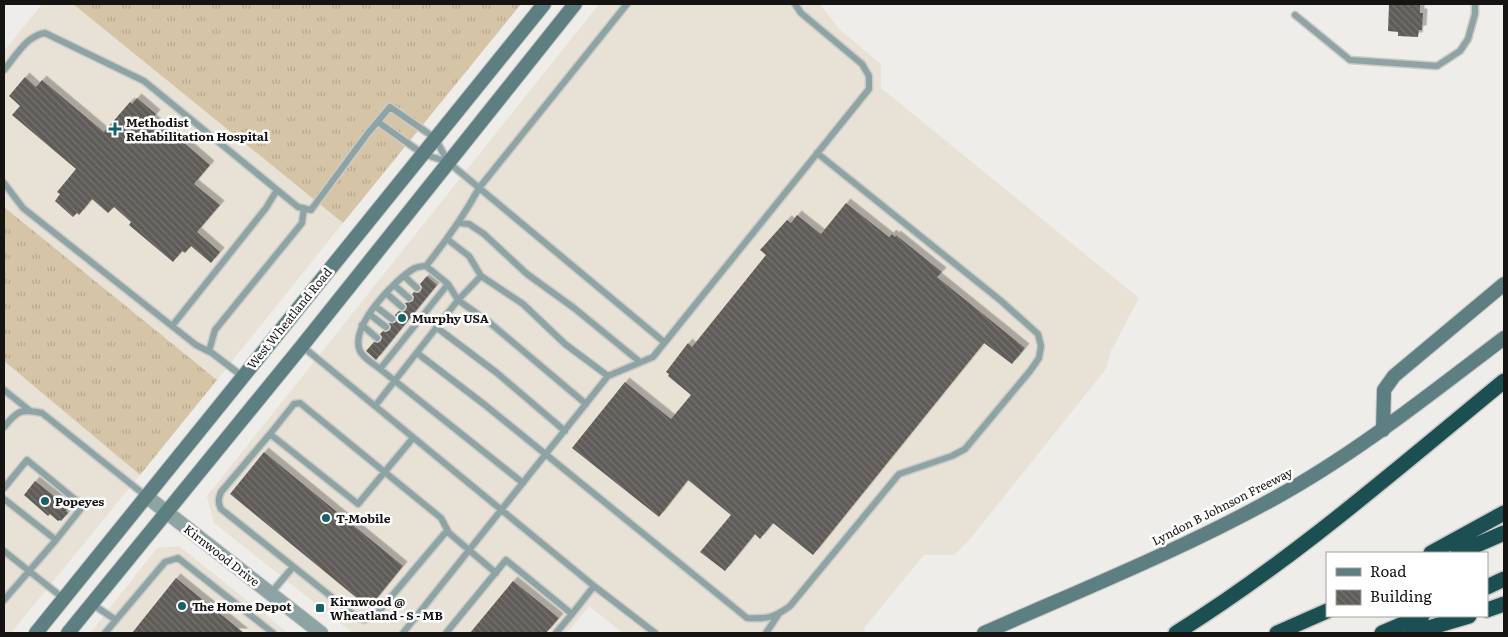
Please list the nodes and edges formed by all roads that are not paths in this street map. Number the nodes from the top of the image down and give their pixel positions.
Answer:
1 (544, 4) edge
2 (575, 4) edge
3 (626, 4) edge
4 (795, 4) edge
5 (1475, 4) edge
6 (1296, 15) dead end
7 (4, 70) edge
8 (378, 122) junction
9 (435, 138) junction
10 (423, 154) junction
11 (817, 154) junction
12 (448, 162) junction
13 (4, 183) edge
14 (479, 188) junction
15 (277, 190) junction
16 (304, 208) junction
17 (459, 223) junction
18 (448, 239) junction
19 (426, 266) junction
20 (404, 276) junction
21 (481, 276) junction
22 (448, 284) junction
23 (1504, 284) edge
24 (394, 285) junction
25 (417, 288) dead end
26 (386, 294) junction
27 (409, 298) dead end
28 (458, 300) junction
29 (375, 306) junction
30 (402, 307) dead end
31 (419, 307) dead end
32 (425, 312) junction
33 (369, 314) junction
34 (412, 316) dead end
35 (392, 320) dead end
36 (418, 320) junction
37 (362, 325) junction
38 (172, 326) junction
39 (386, 327) dead end
40 (436, 327) junction
41 (402, 328) dead end
42 (408, 333) junction
43 (396, 335) dead end
44 (377, 338) dead end
45 (1504, 338) edge
46 (402, 340) junction
47 (664, 342) junction
48 (302, 346) junction
49 (387, 346) dead end
50 (394, 351) junction
51 (209, 352) junction
52 (417, 353) junction
53 (640, 362) junction
54 (380, 369) junction
55 (242, 376) junction
56 (608, 376) junction
57 (395, 381) junction
58 (1504, 382) edge
59 (4, 390) edge
60 (586, 404) junction
61 (375, 406) junction
62 (29, 410) junction
63 (4, 427) edge
64 (1383, 430) junction
65 (565, 431) junction
66 (270, 434) junction
67 (414, 438) junction
68 (546, 455) junction
69 (384, 472) junction
70 (523, 483) junction
71 (4, 488) edge
72 (146, 496) junction
73 (4, 499) edge
74 (502, 510) junction
75 (167, 512) junction
76 (1504, 514) edge
77 (1504, 532) edge
78 (449, 533) junction
79 (56, 540) junction
80 (470, 550) junction
81 (4, 551) edge
82 (1433, 552) edge
83 (1460, 552) edge
84 (293, 567) junction
85 (28, 571) junction
86 (496, 573) junction
87 (1504, 579) edge
88 (594, 586) junction
89 (1488, 587) edge
90 (270, 594) junction
91 (64, 599) junction
92 (4, 600) edge
93 (92, 603) junction
94 (1504, 604) edge
95 (1488, 610) edge
96 (1326, 611) edge
97 (572, 614) junction
98 (778, 615) junction
99 (1420, 617) edge
100 (1466, 617) edge
101 (116, 620) junction
102 (36, 633) edge
103 (68, 633) edge
104 (105, 633) edge
105 (273, 633) edge
106 (321, 633) edge
107 (403, 633) edge
108 (446, 633) edge
109 (556, 633) edge
110 (656, 633) edge
111 (766, 633) edge
112 (984, 633) edge
113 (1176, 633) edge
114 (1277, 633) edge
115 (1382, 633) edge
116 (1412, 633) edge

1 - 9 main road, West Wheatland Road
2 - 12 main road
3 - 14 lane
4 - 11 lane
5 - 6 lane
7 - 15 lane
8 - 9 lane
8 - 10 lane
8 - 16 lane
9 - 10 main road, West Wheatland Road
9 - 12 lane
10 - 12 lane
10 - 55 main road, West Wheatland Road
11 - 47 lane
11 - 98 lane
12 - 14 lane
12 - 48 main road
13 - 38 lane
14 - 17 lane
14 - 47 lane
15 - 16 lane
15 - 38 lane
16 - 51 lane
17 - 18 lane
17 - 53 lane
18 - 19 lane
18 - 21 lane
19 - 20 lane
19 - 22 lane
20 - 24 lane
20 - 25 lane
21 - 28 lane
21 - 56 lane
22 - 28 lane
22 - 32 lane
23 - 64 main road
24 - 26 lane
24 - 27 lane
26 - 29 lane
26 - 30 lane
28 - 40 lane
28 - 60 lane
29 - 33 lane
29 - 35 lane
31 - 32 lane
32 - 36 lane
33 - 37 lane
33 - 39 lane
34 - 36 lane
36 - 42 lane
37 - 44 lane
37 - 54 lane
38 - 51 lane
40 - 52 lane
40 - 65 lane
41 - 42 lane
42 - 46 lane
43 - 46 lane
45 - 64 main road, Lyndon B Johnson Freeway
46 - 50 lane
47 - 53 lane
48 - 61 lane
48 - 75 main road
49 - 50 lane
50 - 54 lane
51 - 55 lane
52 - 57 lane
52 - 68 lane
53 - 56 lane
54 - 57 lane
55 - 72 main road, West Wheatland Road
56 - 60 lane
57 - 61 lane
57 - 70 lane
58 - 113 highway
59 - 62 lane
60 - 65 lane
61 - 67 lane
62 - 63 lane
62 - 72 lane
64 - 112 main road, Lyndon B Johnson Freeway
65 - 68 lane
66 - 69 lane
66 - 69 lane
66 - 84 lane
67 - 69 lane
67 - 74 lane
68 - 70 lane
68 - 98 lane
69 - 78 lane
70 - 74 lane
71 - 79 lane
72 - 75 street, Kirnwood Drive
72 - 91 main road, West Wheatland Road
73 - 79 lane
74 - 80 lane
74 - 88 lane
75 - 90 street, Kirnwood Drive
75 - 93 main road
76 - 82 highway
77 - 83 highway
78 - 80 lane
78 - 84 lane
79 - 85 lane
80 - 86 lane
80 - 107 lane
81 - 85 lane
84 - 90 lane
85 - 91 lane
85 - 92 lane
86 - 97 lane
86 - 108 lane
87 - 89 highway
88 - 97 lane
88 - 110 lane
90 - 106 street, Kirnwood Drive
91 - 102 main road, West Wheatland Road
93 - 101 lane
93 - 103 main road
94 - 95 highway
96 - 114 highway
97 - 109 lane
98 - 111 lane
99 - 115 highway
100 - 116 highway
101 - 104 lane
101 - 105 lane

